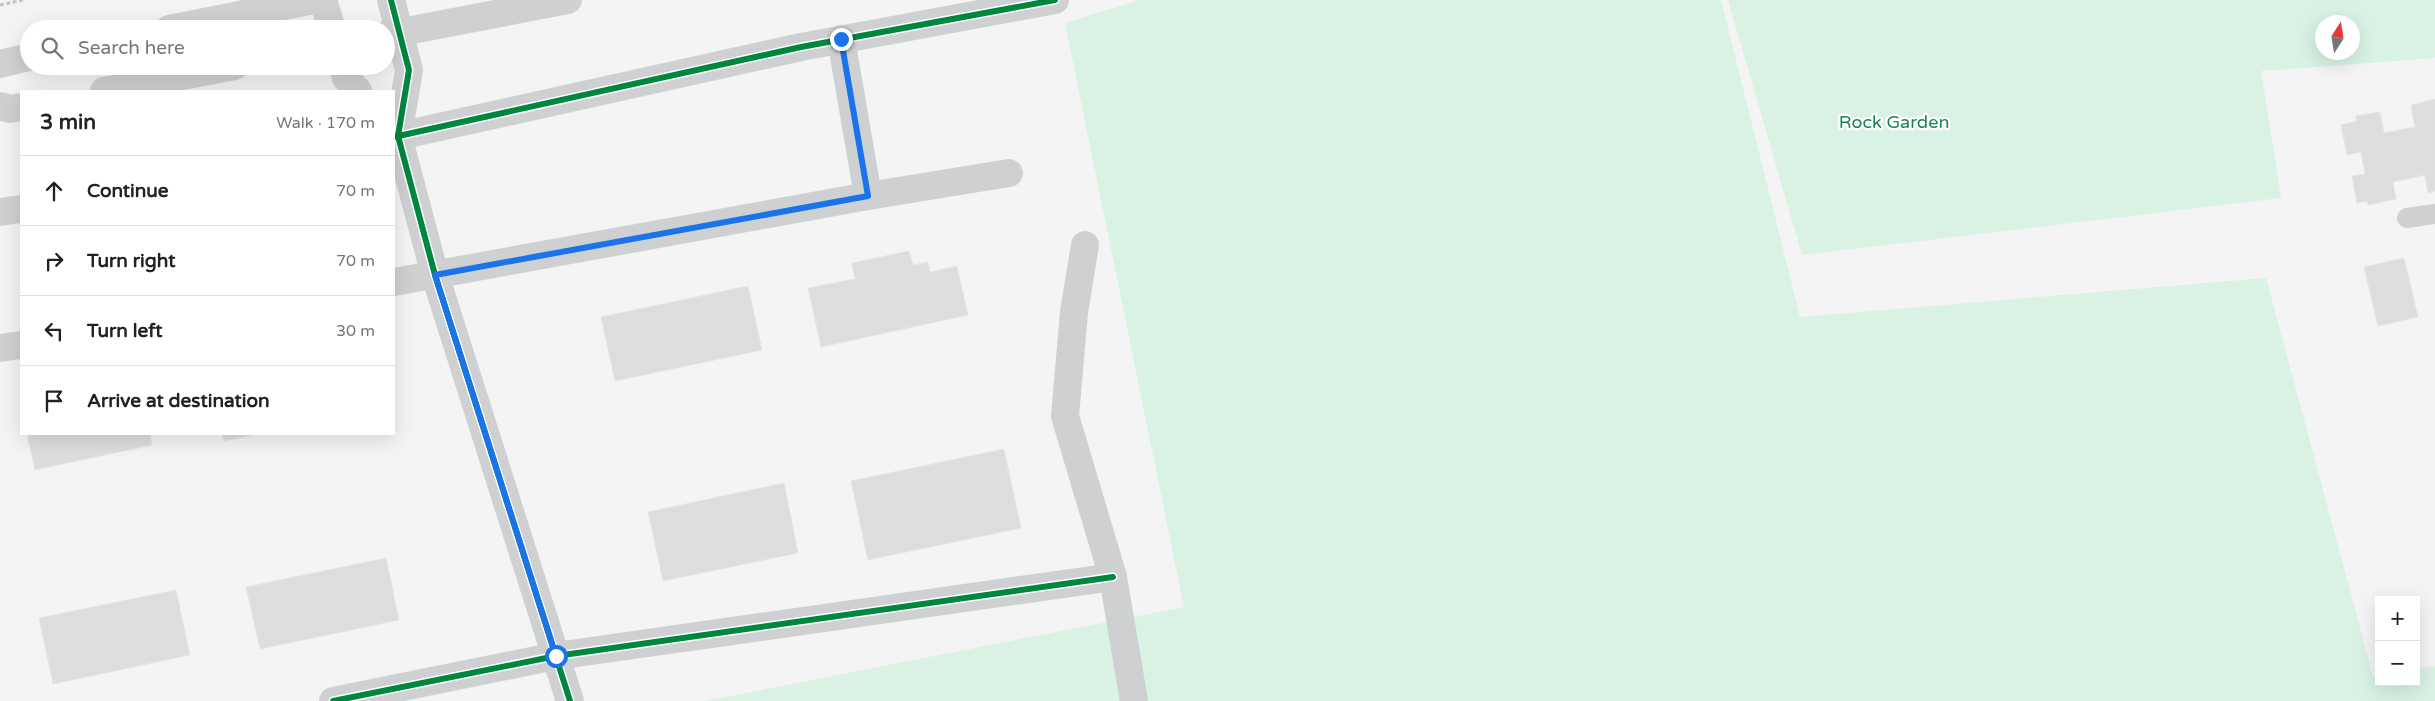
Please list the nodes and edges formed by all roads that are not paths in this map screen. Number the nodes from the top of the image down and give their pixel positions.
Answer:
1 (314, 0) edge
2 (323, 0) edge
3 (392, 0) edge
4 (568, 0) edge
5 (1055, 0) edge
6 (214, 20) edge
7 (329, 20) edge
8 (393, 20) edge
9 (395, 33) edge
10 (395, 38) edge
11 (841, 39) junction
12 (20, 59) edge
13 (0, 64) edge
14 (188, 75) edge
15 (345, 75) edge
16 (109, 90) edge
17 (357, 90) edge
18 (0, 106) edge
19 (20, 107) edge
20 (395, 135) edge
21 (1009, 173) dead end
22 (868, 196) junction
23 (20, 209) edge
24 (0, 212) edge
25 (2435, 214) edge
26 (2406, 218) dead end
27 (1085, 245) dead end
28 (435, 275) junction
29 (395, 282) edge
30 (20, 345) edge
31 (0, 348) edge
32 (1112, 577) junction
33 (556, 656) junction
34 (333, 701) edge
35 (570, 701) edge
36 (1134, 701) edge

1 - 6 street
2 - 7 street
3 - 8 street
4 - 9 street
5 - 11 street
10 - 20 street
11 - 20 street
11 - 22 street
12 - 13 street
14 - 16 street
15 - 17 street
18 - 19 street
20 - 28 street
21 - 22 street
22 - 28 street
23 - 24 street
25 - 26 lane
27 - 32 street
28 - 29 street
28 - 33 street
30 - 31 street
32 - 33 street
32 - 36 street
33 - 34 street
33 - 35 street

